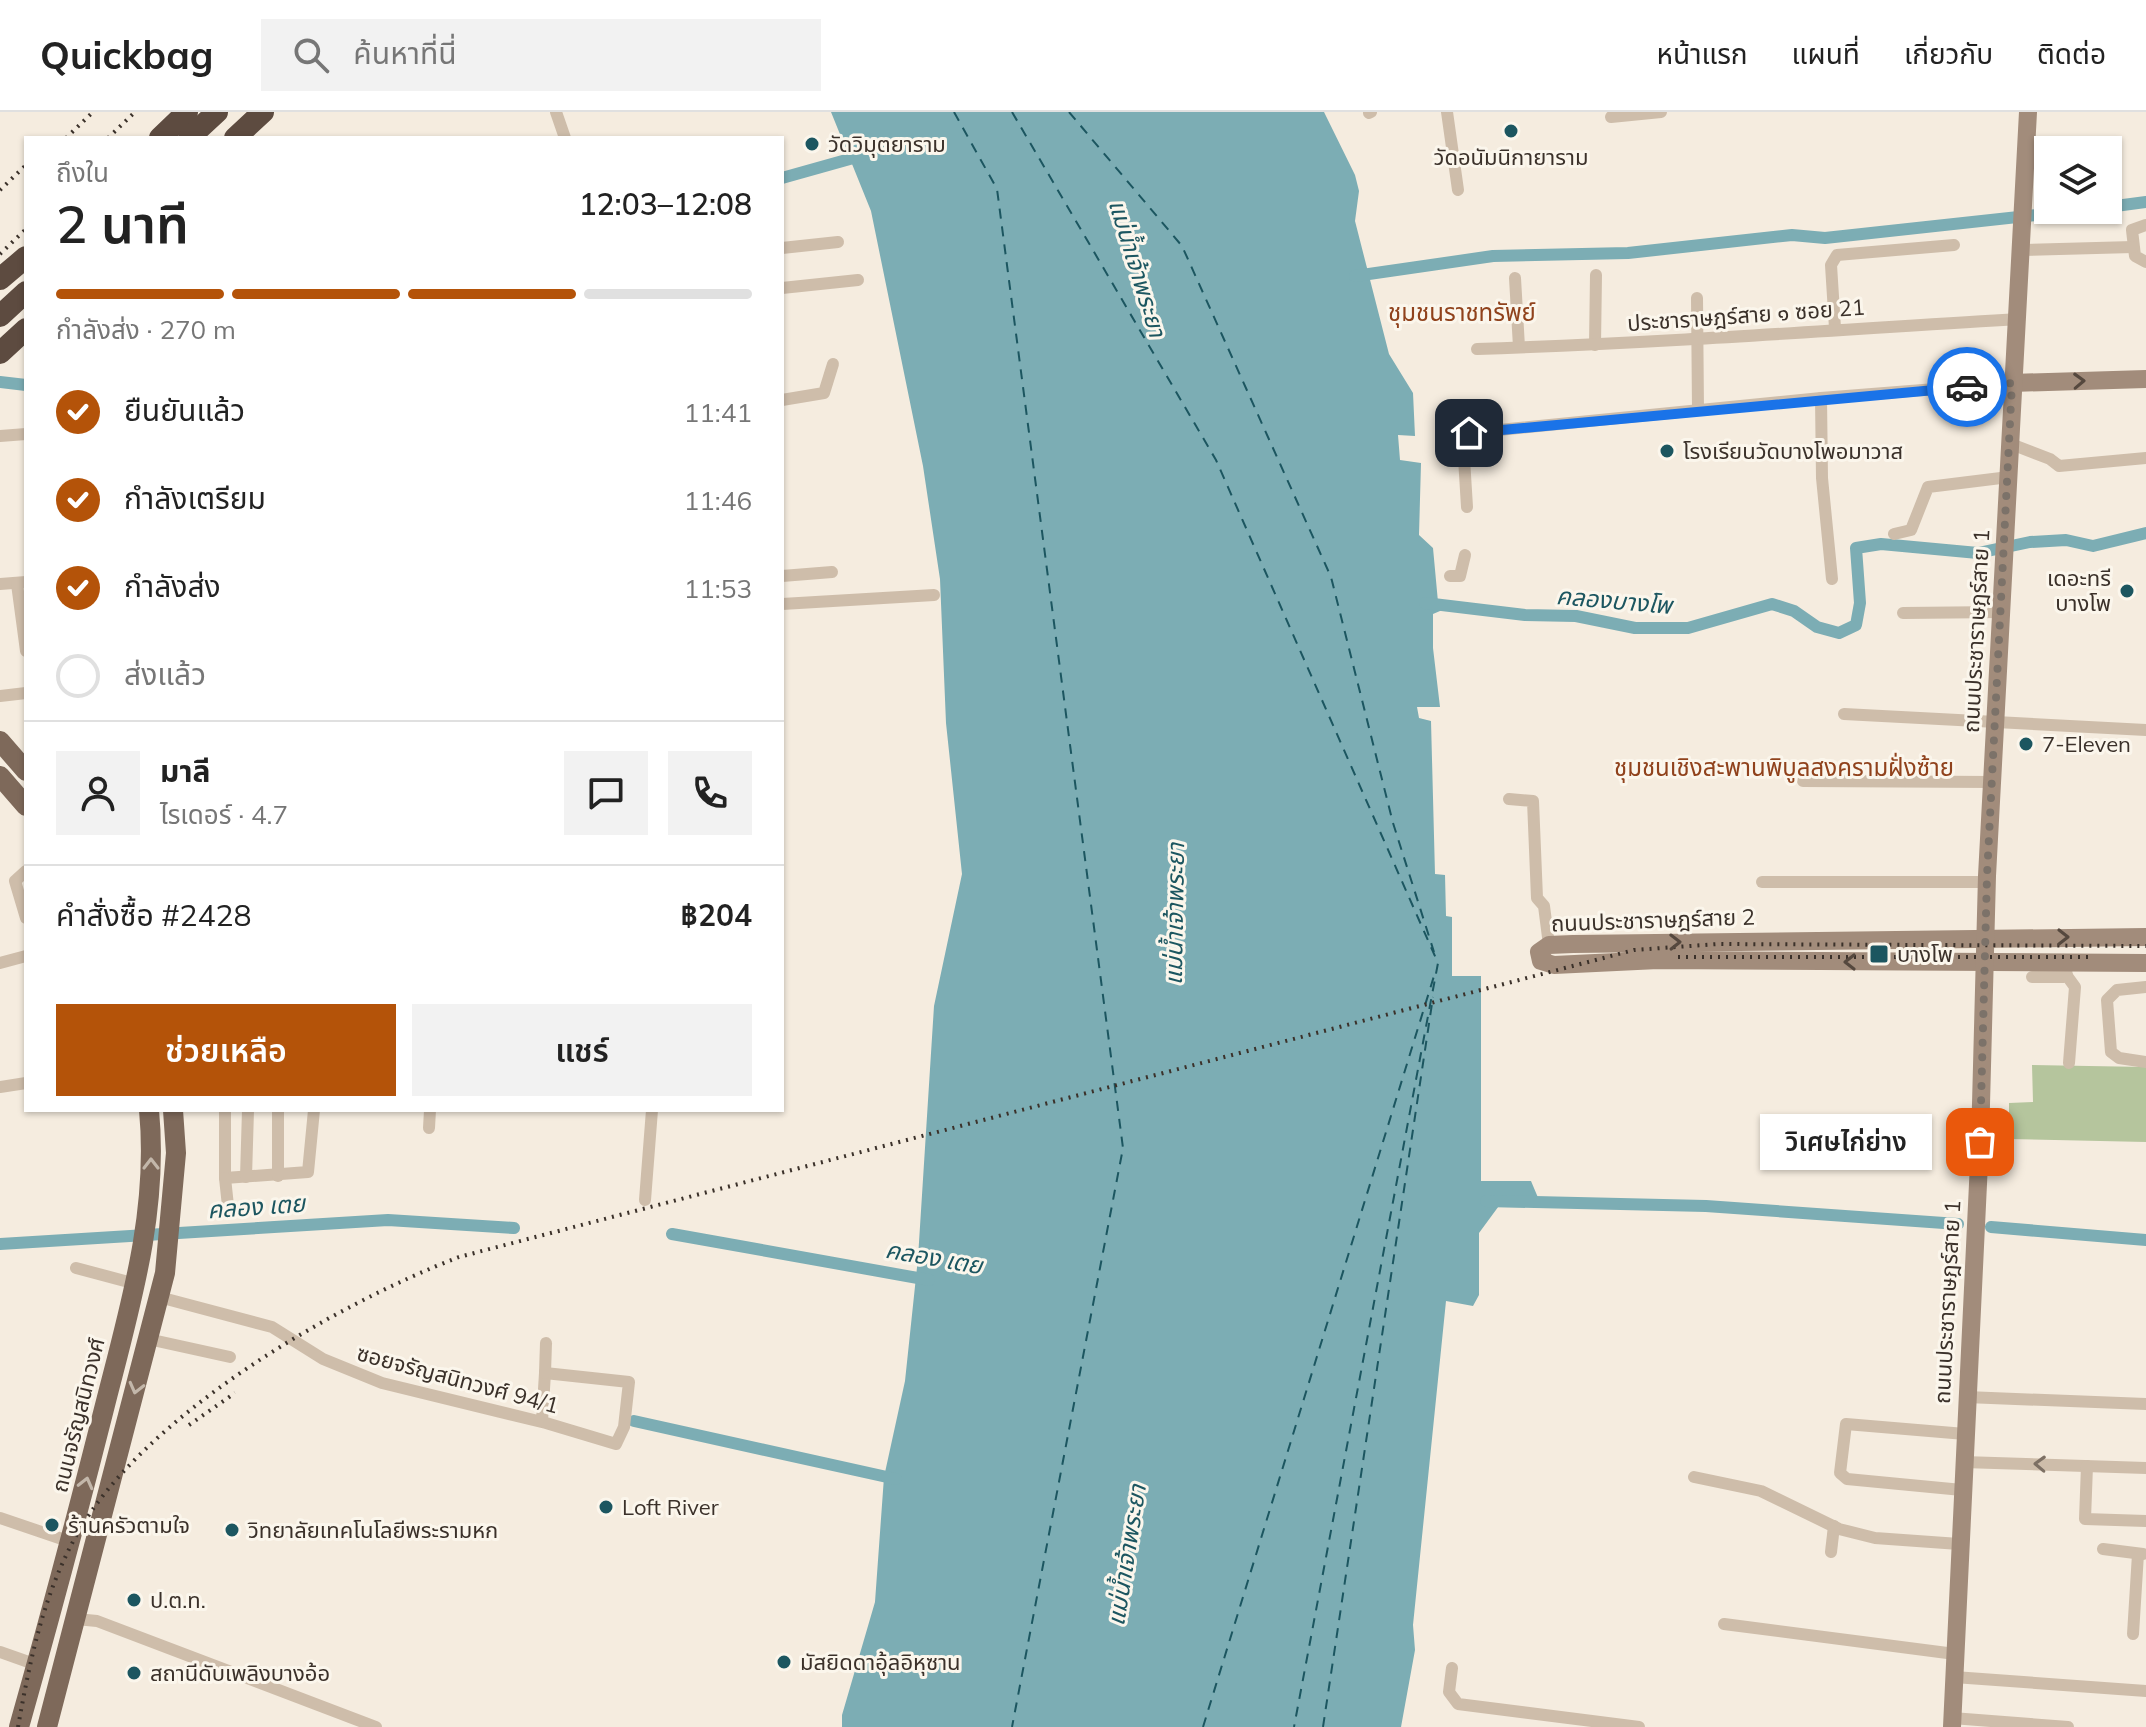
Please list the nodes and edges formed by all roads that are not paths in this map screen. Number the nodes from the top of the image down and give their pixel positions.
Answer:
1 (187, 112) edge
2 (217, 112) edge
3 (261, 112) edge
4 (556, 112) edge
5 (1447, 112) edge
6 (1661, 112) edge
7 (2028, 112) edge
8 (1611, 117) dead end
9 (162, 136) edge
10 (188, 136) edge
11 (237, 136) edge
12 (564, 136) edge
13 (1458, 190) dead end
14 (2146, 225) edge
15 (838, 242) dead end
16 (1954, 245) dead end
17 (2133, 247) junction
18 (784, 248) edge
19 (2021, 250) junction
20 (24, 259) edge
21 (2146, 262) edge
22 (1596, 275) dead end
23 (1515, 278) dead end
24 (0, 279) edge
25 (858, 280) dead end
26 (784, 288) edge
27 (24, 291) edge
28 (1697, 298) dead end
29 (0, 313) edge
30 (2018, 319) junction
31 (1835, 328) junction
32 (24, 331) edge
33 (24, 337) edge
34 (1700, 340) junction
35 (1595, 345) junction
36 (1519, 347) junction
37 (1477, 349) dead end
38 (3, 353) edge
39 (833, 364) dead end
40 (2146, 379) edge
41 (2012, 383) junction
42 (1821, 398) junction
43 (784, 400) edge
44 (1698, 410) junction
45 (24, 434) edge
46 (0, 436) edge
47 (2011, 444) junction
48 (2146, 458) edge
49 (2009, 477) junction
50 (1467, 507) dead end
51 (1894, 534) dead end
52 (1465, 555) dead end
53 (832, 572) dead end
54 (784, 576) edge
55 (1450, 576) dead end
56 (1832, 579) dead end
57 (21, 583) edge
58 (0, 584) edge
59 (934, 595) dead end
60 (784, 604) edge
61 (2002, 612) junction
62 (1903, 613) dead end
63 (24, 624) edge
64 (24, 693) edge
65 (0, 696) edge
66 (1844, 714) dead end
67 (1996, 724) junction
68 (2146, 730) edge
69 (0, 741) edge
70 (24, 769) edge
71 (0, 776) edge
72 (1803, 781) dead end
73 (1993, 782) junction
74 (1509, 799) dead end
75 (24, 804) edge
76 (24, 873) edge
77 (1762, 882) dead end
78 (1987, 882) junction
79 (24, 911) edge
80 (1985, 937) junction
81 (2146, 937) edge
82 (1549, 945) junction
83 (24, 957) edge
84 (0, 963) edge
85 (1984, 963) junction
86 (2146, 963) edge
87 (2066, 969) junction
88 (2032, 977) dead end
89 (2146, 987) edge
90 (2146, 1062) edge
91 (2069, 1063) dead end
92 (24, 1083) edge
93 (0, 1087) edge
94 (149, 1112) edge
95 (173, 1112) edge
96 (225, 1112) edge
97 (248, 1112) edge
98 (278, 1112) edge
99 (314, 1112) edge
100 (430, 1112) edge
101 (652, 1112) edge
102 (429, 1128) dead end
103 (278, 1176) junction
104 (246, 1177) junction
105 (225, 1178) junction
106 (645, 1200) dead end
107 (228, 1206) dead end
108 (76, 1268) dead end
109 (136, 1284) junction
110 (159, 1297) junction
111 (148, 1339) junction
112 (546, 1343) dead end
113 (230, 1357) dead end
114 (545, 1373) junction
115 (1966, 1397) junction
116 (2146, 1404) edge
117 (542, 1421) junction
118 (1965, 1434) junction
119 (1963, 1462) junction
120 (2087, 1466) junction
121 (2146, 1468) edge
122 (1694, 1477) dead end
123 (1962, 1490) junction
124 (0, 1518) edge
125 (2146, 1521) edge
126 (1834, 1526) junction
127 (71, 1542) junction
128 (1959, 1544) junction
129 (2103, 1549) dead end
130 (1831, 1552) dead end
131 (2142, 1554) edge
132 (51, 1612) junction
133 (76, 1619) junction
134 (1724, 1624) dead end
135 (2133, 1634) dead end
136 (0, 1652) edge
137 (1955, 1654) junction
138 (37, 1665) junction
139 (1452, 1668) dead end
140 (61, 1674) junction
141 (1954, 1677) junction
142 (2146, 1691) edge
143 (1952, 1722) edge
144 (19, 1727) edge
145 (48, 1727) edge
146 (376, 1727) edge
147 (1639, 1727) edge
148 (2068, 1727) edge

1 - 9 highway
2 - 10 highway
3 - 11 highway, bridge
4 - 12 street
5 - 13 street
6 - 8 street
7 - 19 main road, ถนนประชาราษฎร์สาย 1
14 - 17 street
15 - 18 street
16 - 31 street
17 - 19 street
17 - 21 street
19 - 30 main road, ถนนประชาราษฎร์สาย 1
20 - 24 highway
22 - 35 street
23 - 36 street
25 - 26 street
27 - 29 highway
28 - 34 street
30 - 31 street, ประชาราษฎร์สาย ๑ ซอย 21
30 - 41 main road, ถนนประชาราษฎร์สาย 1
31 - 34 street, ประชาราษฎร์สาย ๑ ซอย 21
32 - 38 highway, bridge
33 - 38 main road
34 - 35 street, ประชาราษฎร์สาย ๑ ซอย 21
34 - 44 street
35 - 36 street, ประชาราษฎร์สาย ๑ ซอย 21
36 - 37 street, ประชาราษฎร์สาย ๑ ซอย 21
39 - 43 street
41 -> 40 main road
41 - 42 street
41 - 47 main road, ถนนประชาราษฎร์สาย 1
42 - 44 street
42 - 56 street
44 - 50 street
45 - 46 street
47 - 48 street
47 - 49 main road, ถนนประชาราษฎร์สาย 1
49 - 51 street
49 - 61 main road, ถนนประชาราษฎร์สาย 1
52 - 55 street
53 - 54 street
57 - 58 street
57 - 63 street
59 - 60 street
61 - 62 street
61 - 67 main road, ถนนประชาราษฎร์สาย 1
64 - 65 street
66 - 67 street
67 - 68 street
67 - 73 main road, ถนนประชาราษฎร์สาย 1
69 - 70 main road
71 - 75 main road
72 - 73 street
73 - 78 main road, ถนนประชาราษฎร์สาย 1
74 - 82 street
76 - 79 street
77 - 78 street
78 - 80 main road, ถนนประชาราษฎร์สาย 1
80 -> 81 main road, ถนนประชาราษฎร์สาย 2
82 -> 80 main road, ถนนประชาราษฎร์สาย 2
80 - 85 main road, ถนนประชาราษฎร์สาย 1
85 -> 82 main road, ถนนประชาราษฎร์สาย 2
83 - 84 street
85 - 87 main road, ถนนประชาราษฎร์สาย 2
85 - 115 main road, ถนนประชาราษฎร์สาย 1
86 - 87 main road, ถนนประชาราษฎร์สาย 2
87 - 88 street
87 - 91 street
89 - 90 street
92 - 93 street
109 -> 94 main road, ถนนจรัญสนิทวงศ์
95 - 110 main road
96 - 105 street
97 - 104 street
98 - 103 street
99 - 103 street
100 - 102 street
101 - 106 street
103 - 104 street
104 - 105 street
105 - 107 street
108 - 109 street
127 -> 109 main road, ถนนจรัญสนิทวงศ์
110 - 111 main road
110 - 117 street, ซอยจรัญสนิทวงศ์ 94/1
111 - 113 street
111 -> 133 main road
112 - 114 street
114 - 117 street
114 - 117 street, ซอยจรัญสนิทวงศ์ 94/1
115 - 116 street
115 - 118 main road, ถนนประชาราษฎร์สาย 1
118 - 119 main road, ถนนประชาราษฎร์สาย 1
118 - 123 street
120 -> 119 street
119 - 123 main road, ถนนประชาราษฎร์สาย 1
120 - 121 street
120 - 125 street
122 - 126 street
123 - 128 main road, ถนนประชาราษฎร์สาย 1
124 - 127 street
126 - 128 street
126 - 130 street
127 - 132 main road, ถนนจรัญสนิทวงศ์
128 - 137 main road, ถนนประชาราษฎร์สาย 1
129 - 131 street
131 - 135 street
132 - 133 main road
132 - 138 main road, ถนนจรัญสนิทวงศ์
133 - 140 main road
133 - 146 street
134 - 137 street
136 - 138 street
137 - 141 main road, ถนนประชาราษฎร์สาย 1
138 - 140 main road
138 - 144 main road, ถนนจรัญสนิทวงศ์
139 - 147 street
140 - 145 main road
141 - 142 street
141 - 143 main road, ถนนประชาราษฎร์สาย 1
143 - 148 street

